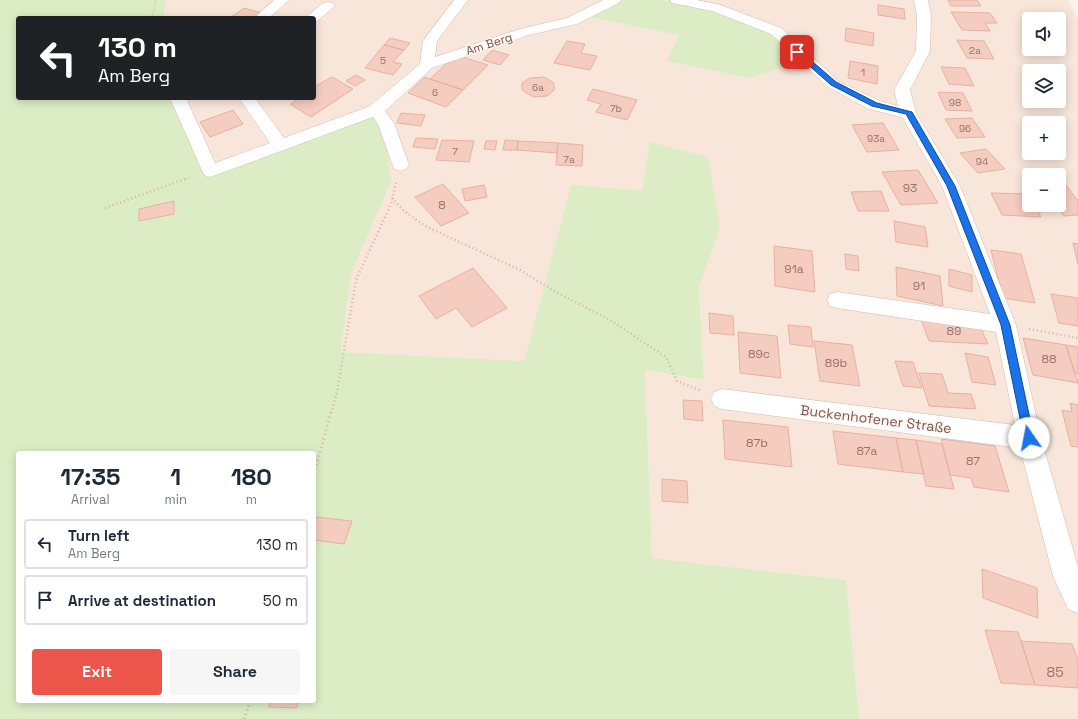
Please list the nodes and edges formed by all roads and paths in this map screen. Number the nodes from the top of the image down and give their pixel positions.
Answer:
1 (156, 0) edge
2 (282, 0) edge
3 (461, 0) edge
4 (614, 0) edge
5 (676, 0) edge
6 (921, 0) edge
7 (328, 6) dead end
8 (152, 16) edge
9 (263, 16) edge
10 (315, 16) edge
11 (427, 65) junction
12 (179, 100) edge
13 (248, 100) edge
14 (376, 110) junction
15 (908, 112) junction
16 (280, 144) junction
17 (400, 165) joint
18 (210, 171) junction
19 (392, 198) junction
20 (105, 208) dead end
21 (837, 300) dead end
22 (1005, 325) junction
23 (1078, 338) edge
24 (722, 400) joint
25 (1029, 438) junction
26 (316, 467) edge
27 (1078, 599) edge
28 (249, 703) edge
29 (244, 719) edge

1 - 8 path
2 - 9 street
3 - 11 street
4 - 11 street, Am Berg
5 - 15 street
6 - 15 street
7 - 10 street
11 - 14 street, Am Berg
12 - 18 street
13 - 16 street
14 - 16 street, Am Berg
14 - 17 street
15 - 22 street
16 - 18 street, Am Berg
17 - 19 path
18 - 20 path
19 - 24 path
19 - 26 path
21 - 22 street
22 - 23 path
22 - 25 street
24 - 25 street, Buckenhofener Straße
25 - 27 street
28 - 29 path

